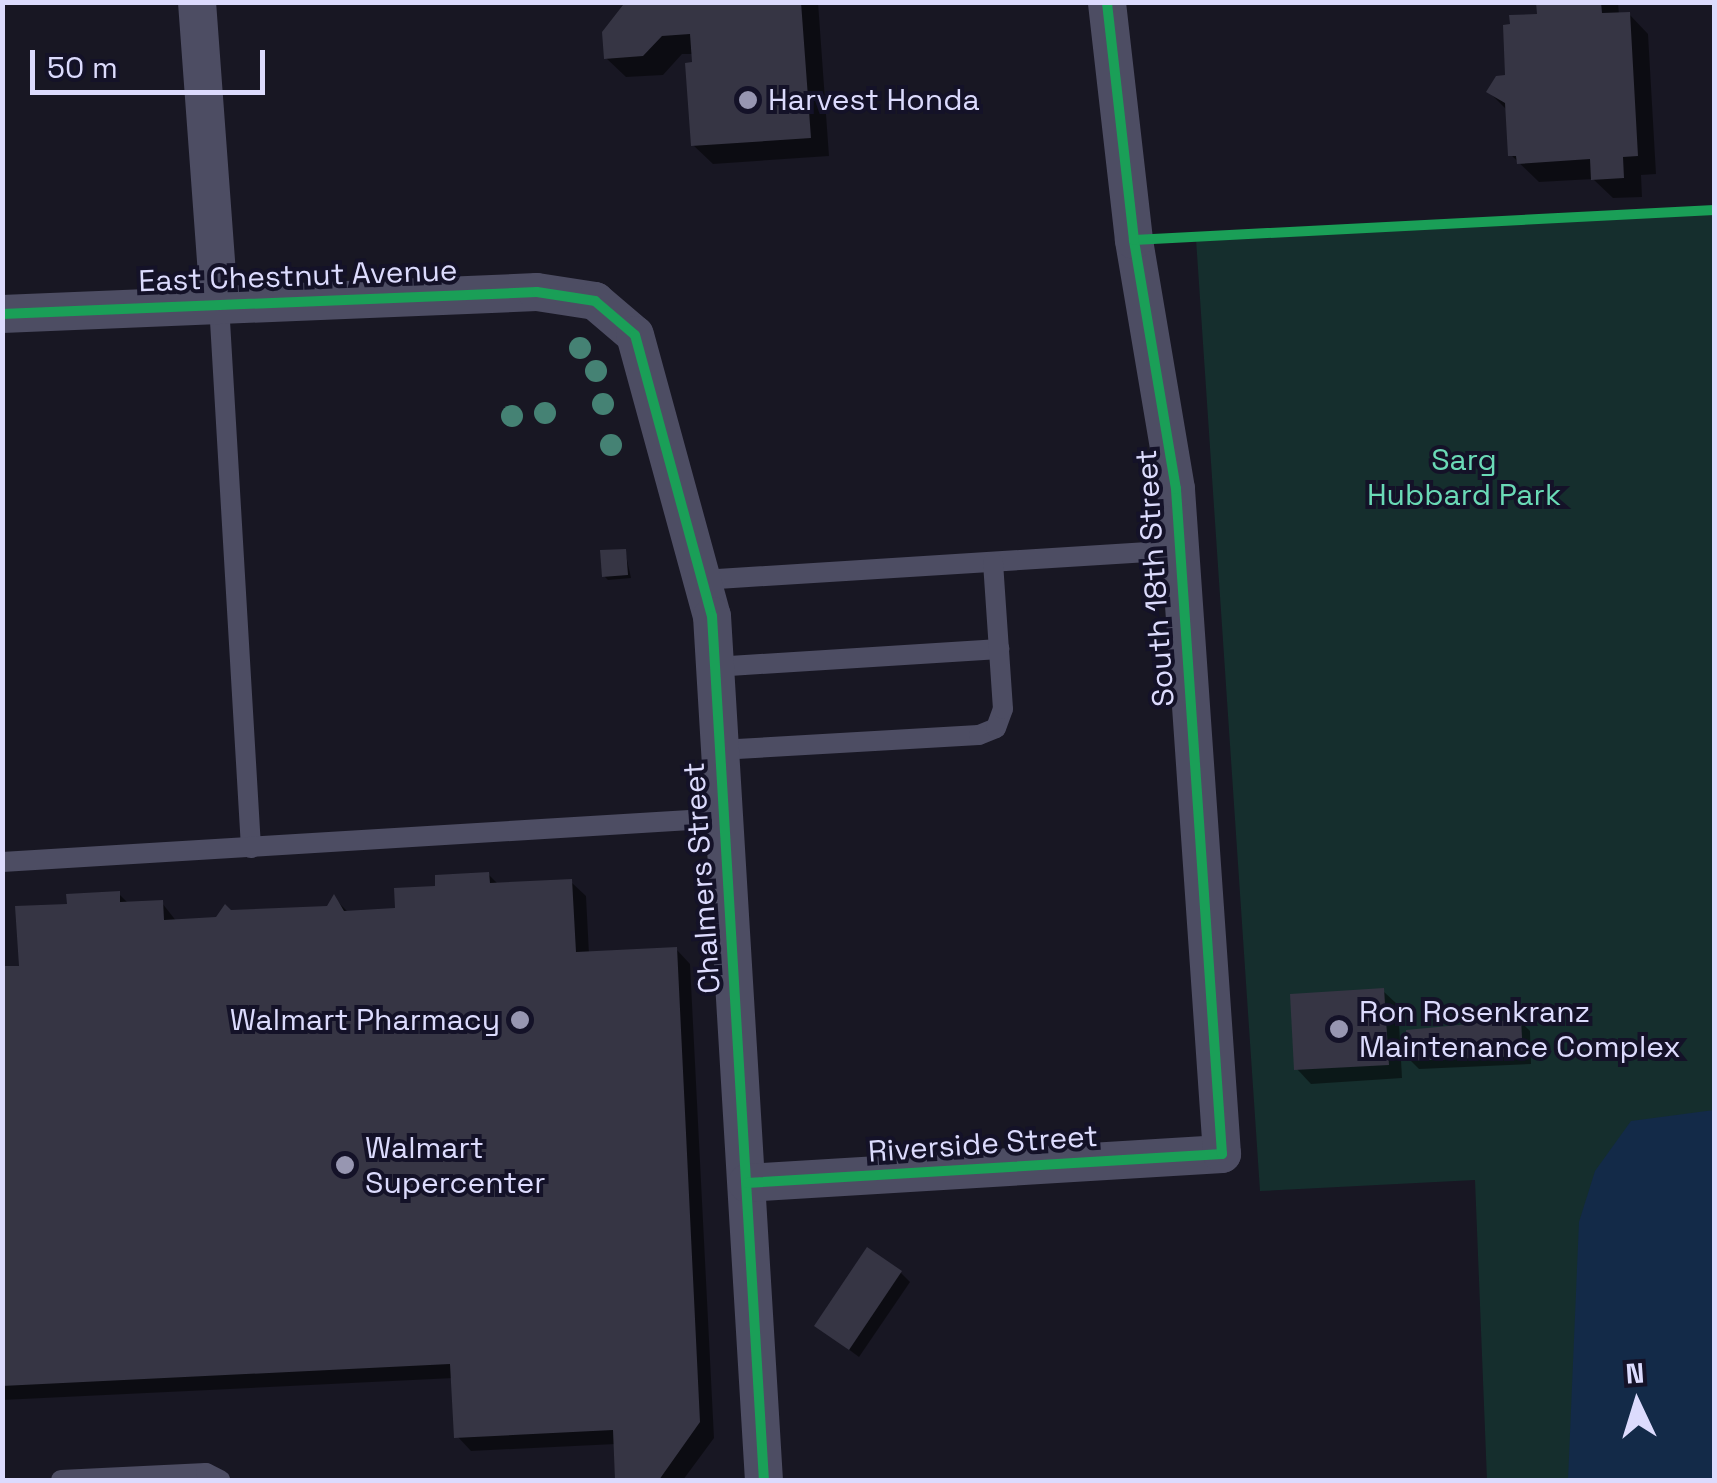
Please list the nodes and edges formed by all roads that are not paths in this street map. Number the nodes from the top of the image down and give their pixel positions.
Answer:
1 (197, 2) edge
2 (1107, 2) edge
3 (595, 302) joint
4 (219, 304) junction
5 (2, 314) edge
6 (1180, 550) junction
7 (993, 562) junction
8 (702, 580) junction
9 (999, 649) junction
10 (714, 666) junction
11 (720, 750) junction
12 (724, 818) junction
13 (251, 848) junction
14 (2, 862) edge
15 (1222, 1154) joint
16 (747, 1184) junction
17 (60, 1480) edge
18 (220, 1480) edge
19 (764, 1480) edge

1 - 4 street
2 - 6 street, South 18th Street
3 - 4 street, East Chestnut Avenue
3 - 8 street, Chalmers Street
4 - 5 street, East Chestnut Avenue
4 - 13 lane
6 - 7 lane
6 - 15 street, South 18th Street
7 - 8 lane
7 - 9 lane
8 - 10 street, Chalmers Street
9 - 10 lane
9 - 11 lane
10 - 11 street, Chalmers Street
11 - 12 street, Chalmers Street
12 - 13 lane
12 - 16 street, Chalmers Street
13 - 14 lane
15 - 16 street, Riverside Street
16 - 19 street, Chalmers Street
17 - 18 lane

